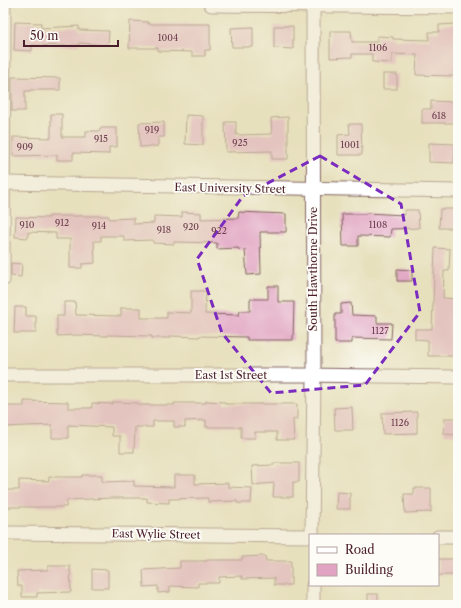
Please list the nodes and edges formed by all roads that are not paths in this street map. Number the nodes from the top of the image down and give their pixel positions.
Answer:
1 (7, 3) edge
2 (212, 3) edge
3 (313, 3) edge
4 (401, 4) edge
5 (458, 5) edge
6 (5, 183) edge
7 (313, 189) junction
8 (458, 191) edge
9 (3, 281) edge
10 (3, 375) edge
11 (314, 375) junction
12 (458, 377) edge
13 (3, 533) edge
14 (311, 534) edge
15 (309, 535) edge
16 (439, 537) edge
17 (458, 537) edge
18 (313, 586) edge
19 (313, 605) edge

1 - 6 lane
2 - 3 street
3 - 4 street
3 - 7 street, South Hawthorne Drive
4 - 5 street
6 - 7 street, East University Street
6 - 9 lane
7 - 8 street, East University Street
7 - 11 street, South Hawthorne Drive
10 - 11 street, East 1st Street
11 - 12 street, East 1st Street
11 - 14 street, South Hawthorne Drive
13 - 15 street, East Wylie Street
16 - 17 street
18 - 19 street

